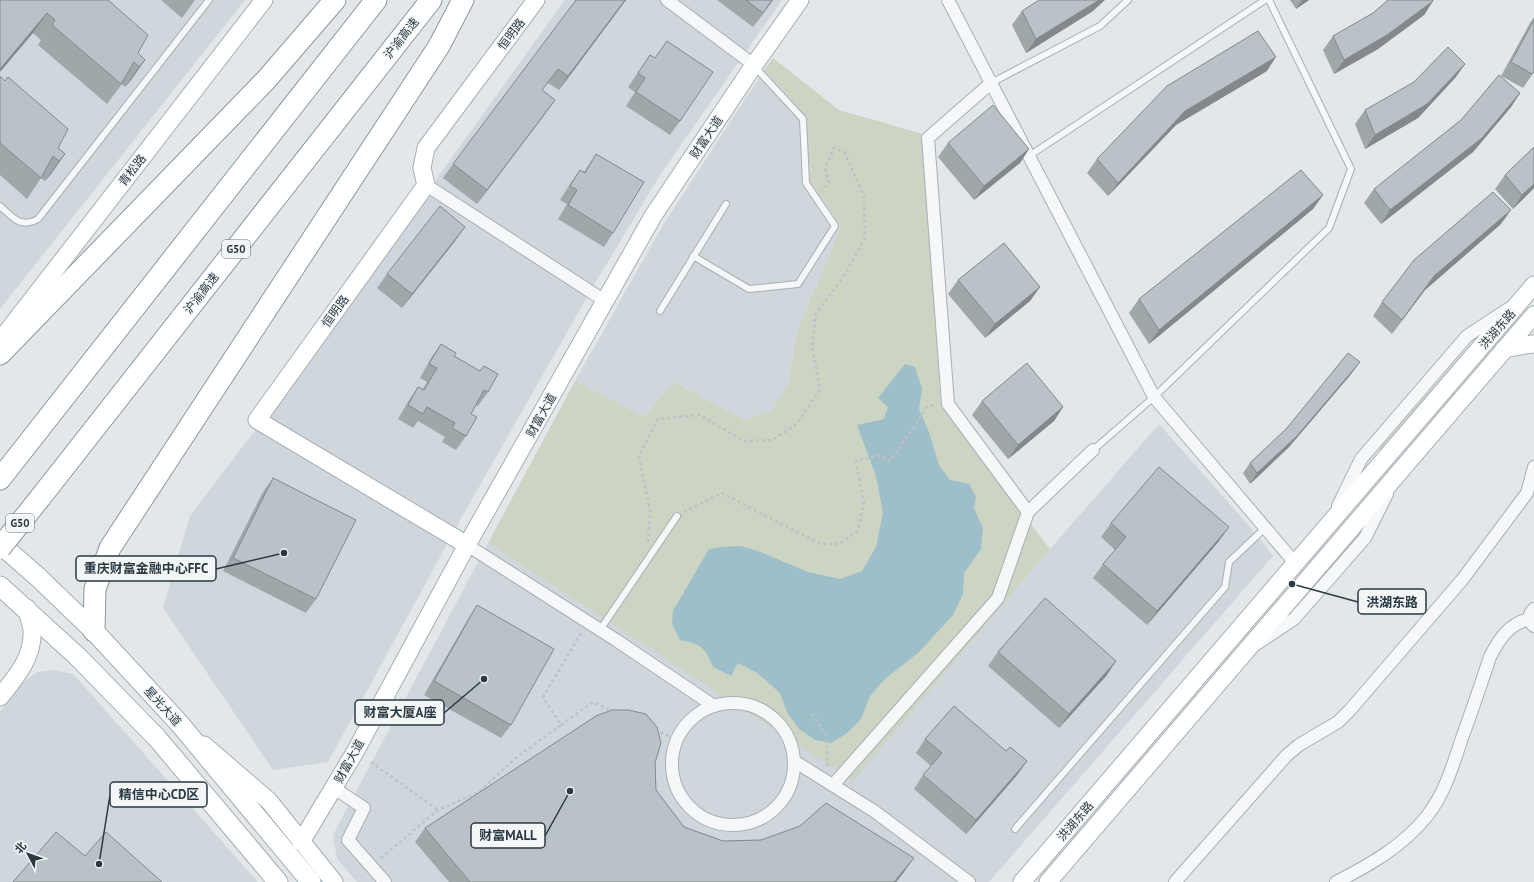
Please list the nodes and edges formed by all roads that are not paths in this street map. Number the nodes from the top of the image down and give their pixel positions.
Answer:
1 (209, 0) edge
2 (264, 0) edge
3 (335, 0) edge
4 (376, 0) edge
5 (431, 0) edge
6 (463, 0) edge
7 (536, 0) edge
8 (667, 0) edge
9 (800, 0) edge
10 (948, 0) edge
11 (1128, 0) edge
12 (1265, 0) edge
13 (1269, 0) edge
14 (754, 66) junction
15 (992, 83) junction
16 (1029, 156) junction
17 (426, 185) junction
18 (726, 204) dead end
19 (0, 206) edge
20 (693, 256) junction
21 (1534, 286) edge
22 (605, 301) junction
23 (660, 311) dead end
24 (1534, 315) edge
25 (0, 341) edge
26 (1534, 344) edge
27 (1504, 349) junction
28 (0, 354) edge
29 (1154, 397) junction
30 (1093, 450) joint
31 (1534, 467) edge
32 (3, 475) edge
33 (1530, 495) edge
34 (1028, 512) junction
35 (677, 516) road end
36 (1265, 528) junction
37 (0, 544) edge
38 (467, 545) junction
39 (0, 548) edge
40 (1296, 563) junction
41 (0, 586) edge
42 (26, 608) junction
43 (1532, 618) edge
44 (600, 630) junction
45 (94, 631) junction
46 (0, 697) edge
47 (714, 706) junction
48 (179, 723) junction
49 (794, 761) junction
50 (833, 785) junction
51 (334, 788) junction
52 (1015, 829) dead end
53 (301, 842) junction
54 (278, 882) edge
55 (311, 882) edge
56 (334, 882) edge
57 (385, 882) edge
58 (969, 882) edge
59 (1022, 882) edge
60 (1048, 882) edge
61 (1175, 882) edge
62 (1336, 882) edge

1 - 19 lane
2 - 25 street, 青松路
3 - 28 highway
4 - 32 highway
5 - 39 highway, 沪渝高速 / G50, bridge
6 - 45 highway
7 - 17 street, 恒明路
8 - 14 street
9 - 14 street, 财富大道
10 - 15 street
11 - 15 lane
12 - 16 lane
13 - 29 lane
14 - 20 lane
14 - 22 street, 财富大道
15 - 16 street
15 - 34 street
16 - 29 street
17 - 22 street
17 - 38 street, 恒明路
18 - 20 lane
20 - 23 lane
21 - 40 street, 洪湖东路
22 - 38 street, 财富大道
24 - 27 street, 洪湖东路
26 - 27 street
27 - 60 street, 洪湖东路
29 - 30 lane
29 - 36 street
30 - 34 street
31 - 33 street
33 - 61 street
34 - 50 street
35 - 44 lane
36 - 40 street
36 - 52 lane
37 - 45 main road, 星光大道
38 - 44 street
38 - 51 street, 财富大道
40 - 59 street, 洪湖东路
41 - 42 main road
42 - 46 street
42 - 54 main road
43 - 62 street
44 - 47 street
45 - 48 main road, 星光大道
47 - 49 street
47 - 49 street
48 - 53 street
48 - 55 main road, 星光大道
49 - 50 street
50 - 58 street
51 - 53 street, 财富大道
51 - 57 street
53 - 56 street

